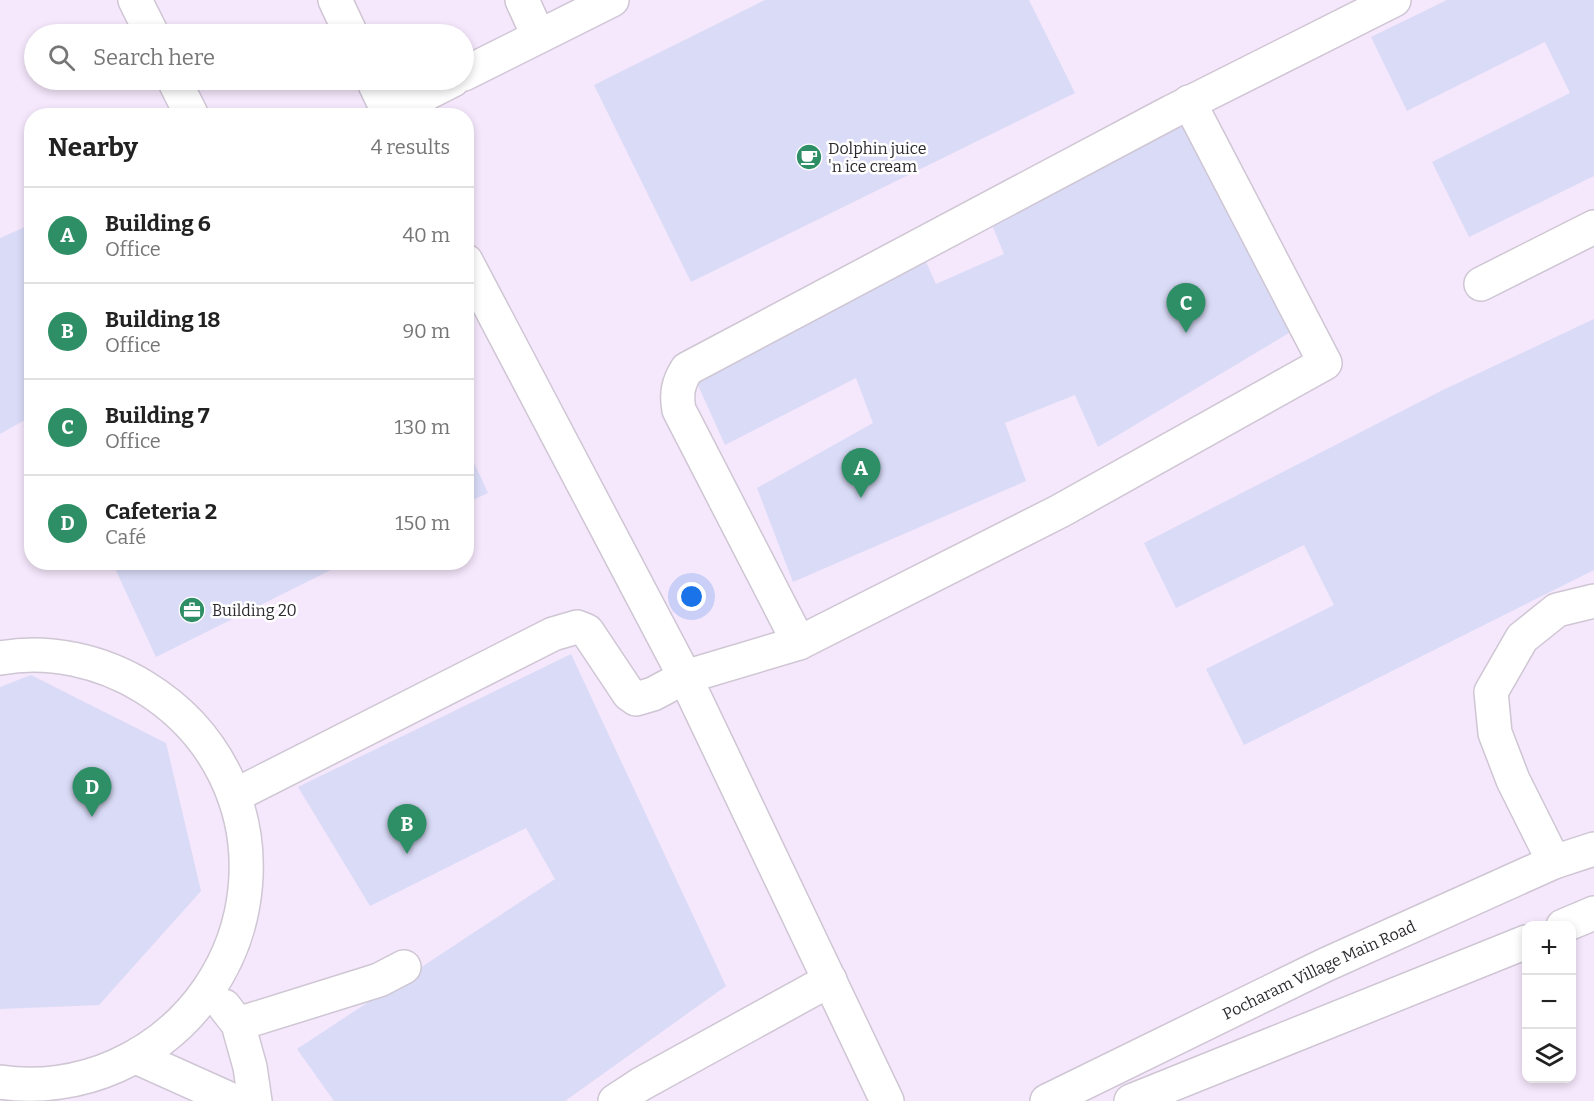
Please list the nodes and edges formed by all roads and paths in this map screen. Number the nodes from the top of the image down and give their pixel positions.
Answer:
1 (135, 0) edge
2 (335, 0) edge
3 (522, 0) edge
4 (612, 0) edge
5 (1394, 0) edge
6 (147, 24) edge
7 (346, 24) edge
8 (538, 35) junction
9 (474, 69) edge
10 (179, 90) edge
11 (378, 90) edge
12 (434, 90) edge
13 (1190, 102) junction
14 (188, 108) edge
15 (386, 108) edge
16 (400, 108) edge
17 (1594, 227) edge
18 (474, 276) edge
19 (1480, 284) dead end
20 (1594, 601) edge
21 (799, 643) junction
22 (0, 658) edge
23 (686, 677) junction
24 (234, 796) junction
25 (1594, 849) edge
26 (1554, 862) junction
27 (1594, 913) edge
28 (1575, 921) edge
29 (1522, 944) edge
30 (404, 967) dead end
31 (830, 980) junction
32 (210, 989) junction
33 (238, 1023) junction
34 (136, 1057) junction
35 (0, 1082) edge
36 (82, 1090) edge
37 (234, 1101) edge
38 (255, 1101) edge
39 (615, 1101) edge
40 (887, 1101) edge
41 (1047, 1101) edge
42 (1131, 1101) edge

1 - 6 lane
2 - 7 lane
3 - 8 lane
4 - 8 lane
5 - 13 lane
8 - 9 lane
10 - 14 lane
11 - 15 lane
12 - 16 lane
13 - 21 lane
13 - 21 lane
17 - 19 lane
18 - 23 lane
20 - 26 lane
21 - 23 lane
22 - 24 lane
23 - 24 lane
23 - 31 lane
24 - 32 lane
25 - 26 lane, Pocharam Village Main Road
26 - 41 lane, Pocharam Village Main Road
27 - 28 lane
29 - 42 lane
30 - 33 lane
31 - 39 lane
31 - 40 lane
32 - 33 lane
32 - 34 lane
33 - 38 lane
34 - 36 lane
34 - 37 lane
35 - 36 lane

